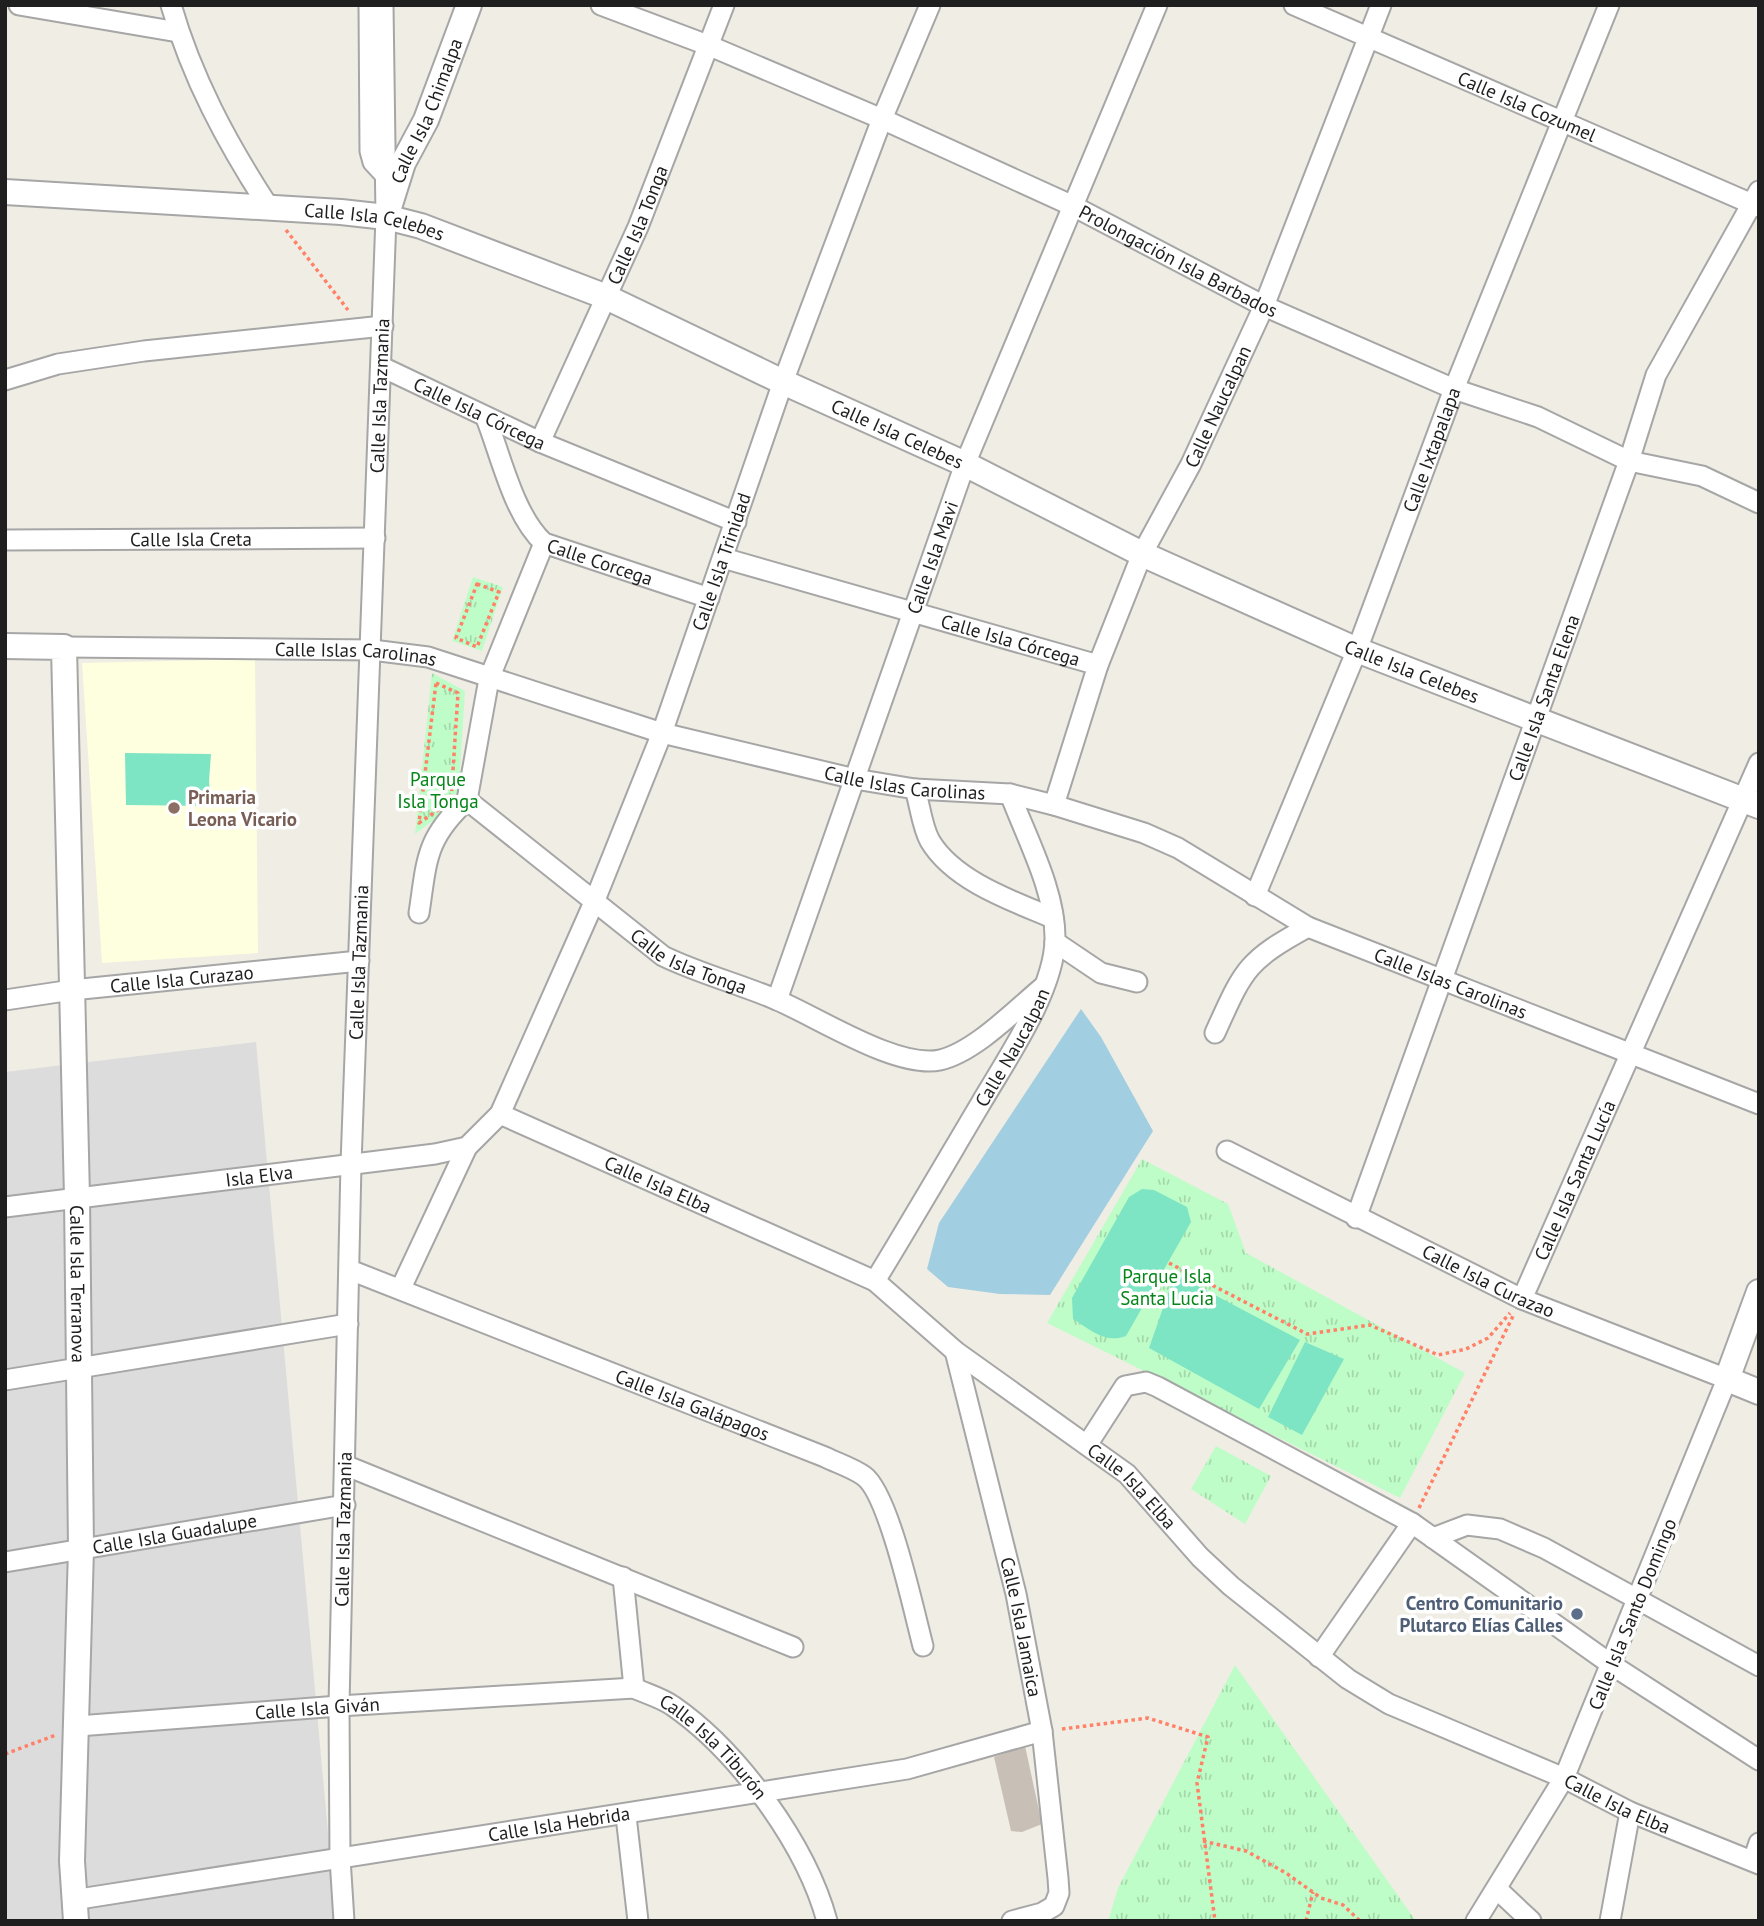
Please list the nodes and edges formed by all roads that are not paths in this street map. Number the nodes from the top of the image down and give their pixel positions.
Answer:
1 (19, 5) edge
2 (170, 5) edge
3 (369, 5) edge
4 (383, 5) edge
5 (469, 5) edge
6 (601, 5) edge
7 (724, 5) edge
8 (930, 5) edge
9 (1157, 5) edge
10 (1294, 5) edge
11 (1381, 5) edge
12 (1609, 5) edge
13 (178, 32) junction
14 (1368, 35) junction
15 (710, 46) junction
16 (882, 119) junction
17 (1561, 120) junction
18 (386, 176) junction
19 (5, 192) edge
20 (1757, 200) edge
21 (268, 206) junction
22 (1073, 206) junction
23 (386, 217) junction
24 (604, 296) junction
25 (1264, 306) junction
26 (383, 326) junction
27 (382, 367) junction
28 (5, 380) edge
29 (783, 382) junction
30 (1454, 389) junction
31 (486, 418) junction
32 (540, 442) junction
33 (1629, 461) junction
34 (965, 464) junction
35 (1759, 503) edge
36 (736, 522) junction
37 (375, 538) junction
38 (5, 540) edge
39 (544, 543) junction
40 (1142, 554) junction
41 (723, 558) junction
42 (709, 598) junction
43 (913, 612) junction
44 (5, 646) edge
45 (64, 647) junction
46 (372, 650) junction
47 (1357, 650) junction
48 (1098, 665) junction
49 (489, 679) junction
50 (1537, 719) junction
51 (662, 733) junction
52 (1759, 763) edge
53 (855, 779) junction
54 (915, 789) junction
55 (1010, 794) junction
56 (467, 800) junction
57 (1751, 803) edge
58 (1054, 805) junction
59 (1255, 896) junction
60 (595, 900) junction
61 (419, 913) dead end
62 (1053, 918) junction
63 (1308, 927) junction
64 (1055, 942) junction
65 (359, 961) junction
66 (1445, 978) junction
67 (1136, 982) dead end
68 (1043, 987) junction
69 (72, 990) junction
70 (5, 1000) edge
71 (777, 1000) junction
72 (1215, 1033) dead end
73 (1631, 1053) junction
74 (1759, 1104) edge
75 (500, 1114) junction
76 (467, 1147) junction
77 (1227, 1151) dead end
78 (351, 1164) junction
79 (77, 1197) junction
80 (5, 1207) edge
81 (1356, 1218) junction
82 (350, 1270) junction
83 (875, 1281) junction
84 (401, 1288) junction
85 (1759, 1292) edge
86 (1522, 1299) junction
87 (348, 1324) junction
88 (955, 1351) junction
89 (78, 1369) junction
90 (1727, 1379) junction
91 (5, 1380) edge
92 (1759, 1392) edge
93 (1087, 1445) junction
94 (347, 1466) junction
95 (345, 1505) junction
96 (1412, 1523) junction
97 (1433, 1538) junction
98 (81, 1549) junction
99 (5, 1562) edge
100 (623, 1577) junction
101 (1638, 1601) junction
102 (923, 1646) dead end
103 (793, 1647) dead end
104 (1319, 1657) junction
105 (1612, 1665) junction
106 (1759, 1666) edge
107 (634, 1688) junction
108 (339, 1706) junction
109 (78, 1726) junction
110 (1042, 1731) junction
111 (1759, 1760) edge
112 (1564, 1778) junction
113 (762, 1793) junction
114 (1630, 1812) junction
115 (626, 1816) junction
116 (1757, 1856) edge
117 (340, 1858) junction
118 (1498, 1890) junction
119 (75, 1910) edge
120 (344, 1921) edge
121 (638, 1921) edge
122 (827, 1921) edge
123 (1012, 1921) edge
124 (1476, 1921) edge
125 (1531, 1921) edge
126 (1610, 1921) edge

1 - 13 street
2 - 13 street
3 - 18 street
4 - 18 street, Calle Isla Tazmania
5 - 23 street, Calle Isla Chimalpa
6 - 15 street, Prolongación Isla Barbados
7 - 15 street, Calle Isla Tonga
8 - 16 street, Calle Isla Trinidad
9 - 22 street, Calle Isla Mavi
10 - 14 street, Calle Isla Cozumel
11 - 14 street, Calle Naucalpan
12 - 17 street, Calle Ixtapalapa
13 - 21 street
14 - 17 street, Calle Isla Cozumel
14 - 25 street, Calle Naucalpan
15 - 16 street, Prolongación Isla Barbados
15 - 24 street, Calle Isla Tonga
16 - 22 street, Prolongación Isla Barbados
16 - 29 street, Calle Isla Trinidad
17 - 20 street, Calle Isla Cozumel
17 - 30 street, Calle Ixtapalapa
18 - 23 street, Calle Isla Tazmania
19 - 21 street, Calle Isla Celebes
20 - 33 street, Calle Isla Santa Elena
21 - 23 street, Calle Isla Celebes
22 - 25 street, Prolongación Isla Barbados
22 - 34 street, Calle Isla Mavi
23 - 24 street, Calle Isla Celebes
23 - 26 street, Calle Isla Tazmania
24 - 29 street, Calle Isla Celebes
24 - 32 street, Calle Isla Tonga
25 - 30 street, Prolongación Isla Barbados
25 - 40 street, Calle Naucalpan
26 - 27 street, Calle Isla Tazmania
26 - 28 street
27 - 31 street, Calle Isla Córcega
27 - 37 street, Calle Isla Tazmania
29 - 34 street, Calle Isla Celebes
29 - 36 street, Calle Isla Trinidad
30 - 33 street, Prolongación Isla Barbados
30 - 47 street, Calle Ixtapalapa
31 - 32 street, Calle Isla Córcega
31 - 39 street, Calle Corcega
32 - 36 street, Calle Isla Córcega
33 - 35 street, Prolongación Isla Barbados
33 - 50 street, Calle Isla Santa Elena
34 - 40 street, Calle Isla Celebes
34 - 43 street, Calle Isla Mavi
36 - 41 street, Calle Isla Trinidad
37 - 38 street, Calle Isla Creta
37 - 46 street, Calle Isla Tazmania
39 - 42 street, Calle Corcega
39 - 49 street
40 - 47 street, Calle Isla Celebes
40 - 48 street, Calle Naucalpan
41 - 42 street, Calle Isla Trinidad
41 - 43 street, Calle Isla Córcega
42 - 51 street, Calle Isla Trinidad
43 - 48 street, Calle Isla Córcega
43 - 53 street, Calle Isla Mavi
44 - 45 street, Calle Islas Carolinas
45 - 46 street, Calle Islas Carolinas
45 - 69 street, Calle Isla Terranova
46 - 49 street, Calle Islas Carolinas
46 - 65 street, Calle Isla Tazmania
47 - 50 street, Calle Isla Celebes
47 - 59 street, Calle Ixtapalapa
48 - 58 street, Calle Naucalpan
49 - 51 street, Calle Islas Carolinas
49 - 56 street
50 - 57 street, Calle Isla Celebes
50 - 66 street, Calle Isla Santa Elena
51 - 53 street, Calle Islas Carolinas
51 - 60 street, Calle Isla Trinidad
52 - 57 street, Calle Isla Santa Lucía
53 - 54 street, Calle Islas Carolinas
53 - 71 street, Calle Isla Mavi
54 - 55 street, Calle Islas Carolinas
54 - 62 street
55 - 58 street, Calle Islas Carolinas
55 - 62 street, Calle Naucalpan
56 - 60 street, Calle Isla Tonga
56 - 61 street
57 - 73 street, Calle Isla Santa Lucía
58 - 59 street, Calle Islas Carolinas
59 - 63 street, Calle Islas Carolinas
60 - 71 street, Calle Isla Tonga
60 - 75 street, Calle Isla Trinidad
62 - 64 street, Calle Naucalpan
63 - 66 street, Calle Islas Carolinas
63 - 72 street
64 - 67 street
64 - 68 street, Calle Naucalpan
65 - 69 street, Calle Isla Curazao
65 - 78 street, Calle Isla Tazmania
66 - 73 street, Calle Islas Carolinas
66 - 81 street, Calle Isla Santa Elena
68 - 71 street, Calle Isla Tonga
68 - 83 street, Calle Naucalpan
69 - 70 street, Calle Isla Curazao
69 - 79 street, Calle Isla Terranova
73 - 74 street, Calle Islas Carolinas
73 - 86 street, Calle Isla Santa Lucía
75 - 76 street
75 - 83 street, Calle Isla Elba
76 - 78 street, Isla Elva
76 - 84 street
77 - 81 street, Calle Isla Curazao
78 - 79 street, Isla Elva
78 - 82 street, Calle Isla Tazmania
79 - 80 street, Isla Elva
79 - 89 street, Calle Isla Terranova
81 - 86 street, Calle Isla Curazao
82 - 84 street, Calle Isla Galápagos
82 - 87 street, Calle Isla Tazmania
83 - 88 street, Calle Isla Elba
84 - 102 street, Calle Isla Galápagos
85 - 90 street, Calle Isla Santo Domingo
86 - 90 street, Calle Isla Curazao
87 - 89 street
87 - 94 street, Calle Isla Tazmania
88 - 93 street, Calle Isla Elba
88 - 110 street, Calle Isla Jamaica
89 - 91 street
89 - 98 street, Calle Isla Terranova
90 - 92 street, Calle Isla Curazao
90 - 101 street, Calle Isla Santo Domingo
93 - 96 street
93 - 104 street, Calle Isla Elba
94 - 95 street, Calle Isla Tazmania
94 - 100 street
95 - 98 street, Calle Isla Guadalupe
95 - 108 street, Calle Isla Tazmania
96 - 97 street
96 - 104 street
97 - 101 street
97 - 105 street
98 - 99 street, Calle Isla Guadalupe
98 - 109 street, Calle Isla Terranova
100 - 103 street
100 - 107 street, Calle Isla Tiburón
101 - 105 street, Calle Isla Santo Domingo
101 - 106 street
104 - 112 street, Calle Isla Elba
105 - 111 street
105 - 112 street, Calle Isla Santo Domingo
107 - 108 street, Calle Isla Giván
107 - 113 street, Calle Isla Tiburón
108 - 109 street, Calle Isla Giván
108 - 117 street, Calle Isla Tazmania
109 - 119 street, Calle Isla Terranova
110 - 113 street, Calle Isla Hebrida
110 - 123 street, Calle Isla Jamaica
112 - 114 street, Calle Isla Elba
112 - 118 street, Calle Isla Santo Domingo
113 - 115 street, Calle Isla Hebrida
113 - 122 street, Calle Isla Tiburón
114 - 116 street, Calle Isla Elba
114 - 126 street
115 - 117 street, Calle Isla Hebrida
115 - 121 street
117 - 119 street, Calle Isla Hebrida
117 - 120 street, Calle Isla Tazmania
118 - 124 street, Calle Isla Santo Domingo
118 - 125 street

